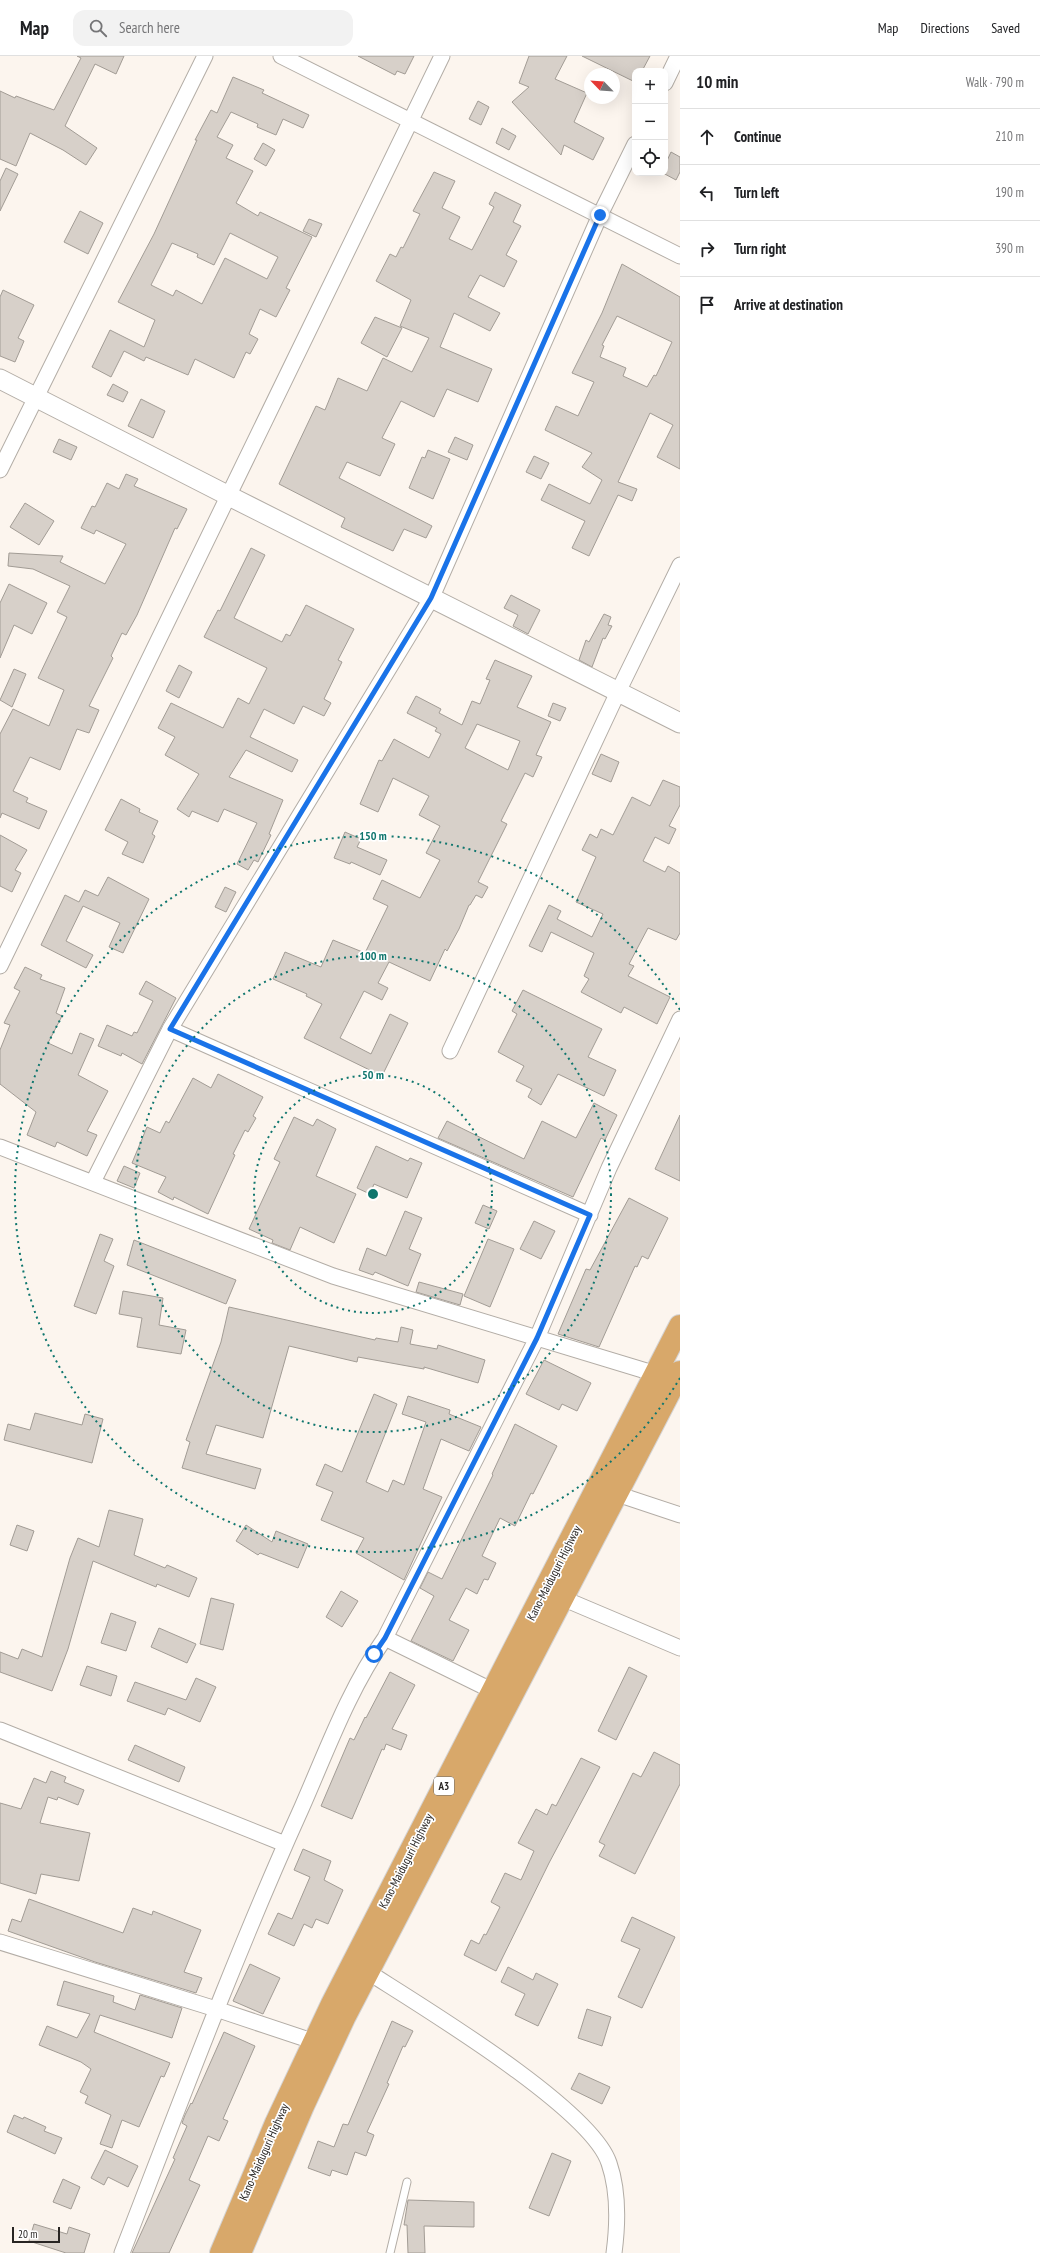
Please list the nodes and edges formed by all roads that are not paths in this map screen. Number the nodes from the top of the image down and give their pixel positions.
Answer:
1 (205, 56) edge
2 (282, 56) edge
3 (442, 56) edge
4 (678, 56) edge
5 (668, 77) edge
6 (410, 120) junction
7 (632, 150) edge
8 (600, 215) junction
9 (680, 256) edge
10 (0, 379) edge
11 (35, 396) junction
12 (0, 470) edge
13 (228, 496) junction
14 (680, 565) edge
15 (431, 598) junction
16 (618, 692) junction
17 (680, 722) edge
18 (0, 966) edge
19 (680, 1019) edge
20 (170, 1029) junction
21 (450, 1051) dead end
22 (0, 1146) edge
23 (93, 1182) junction
24 (590, 1215) junction
25 (680, 1326) edge
26 (537, 1338) junction
27 (673, 1376) edge
28 (617, 1494) junction
29 (680, 1515) edge
30 (562, 1598) junction
31 (385, 1638) junction
32 (680, 1648) edge
33 (493, 1691) junction
34 (0, 1730) edge
35 (285, 1844) junction
36 (0, 1942) edge
37 (368, 1972) junction
38 (216, 2009) junction
39 (322, 2044) junction
40 (407, 2182) dead end
41 (122, 2253) edge
42 (221, 2253) edge
43 (240, 2253) edge
44 (390, 2253) edge
45 (614, 2253) edge

1 - 11 street
2 - 6 street
3 - 6 street
4 - 5 street
6 - 8 street
6 - 13 street
7 - 8 street
8 - 9 street
8 - 15 street
10 - 11 street
11 - 12 street
11 - 13 street
13 - 15 street
13 - 18 street
14 - 16 street
15 - 16 street
15 - 20 street
16 - 17 street
16 - 21 street
19 - 24 street
20 - 23 street
20 - 24 street
22 - 23 street
23 - 26 street
24 - 26 street
25 - 27 highway, Kano-Maiduguri Highway / A3
26 - 27 street
26 - 31 street
27 - 28 highway, Kano-Maiduguri Highway / A3
27 - 33 highway, Kano-Maiduguri Highway / A3
28 - 29 street
28 - 30 highway, Kano-Maiduguri Highway / A3
30 - 32 street
30 - 37 highway, Kano-Maiduguri Highway / A3
31 - 33 street
31 - 35 street
33 - 39 highway, Kano-Maiduguri Highway / A3
34 - 35 street
35 - 38 street
36 - 38 street
37 - 39 highway, Kano-Maiduguri Highway / A3
37 - 45 street
38 - 39 street
38 - 41 street
39 - 42 highway, Kano-Maiduguri Highway / A3
39 - 43 highway, Kano-Maiduguri Highway / A3
40 - 44 lane

